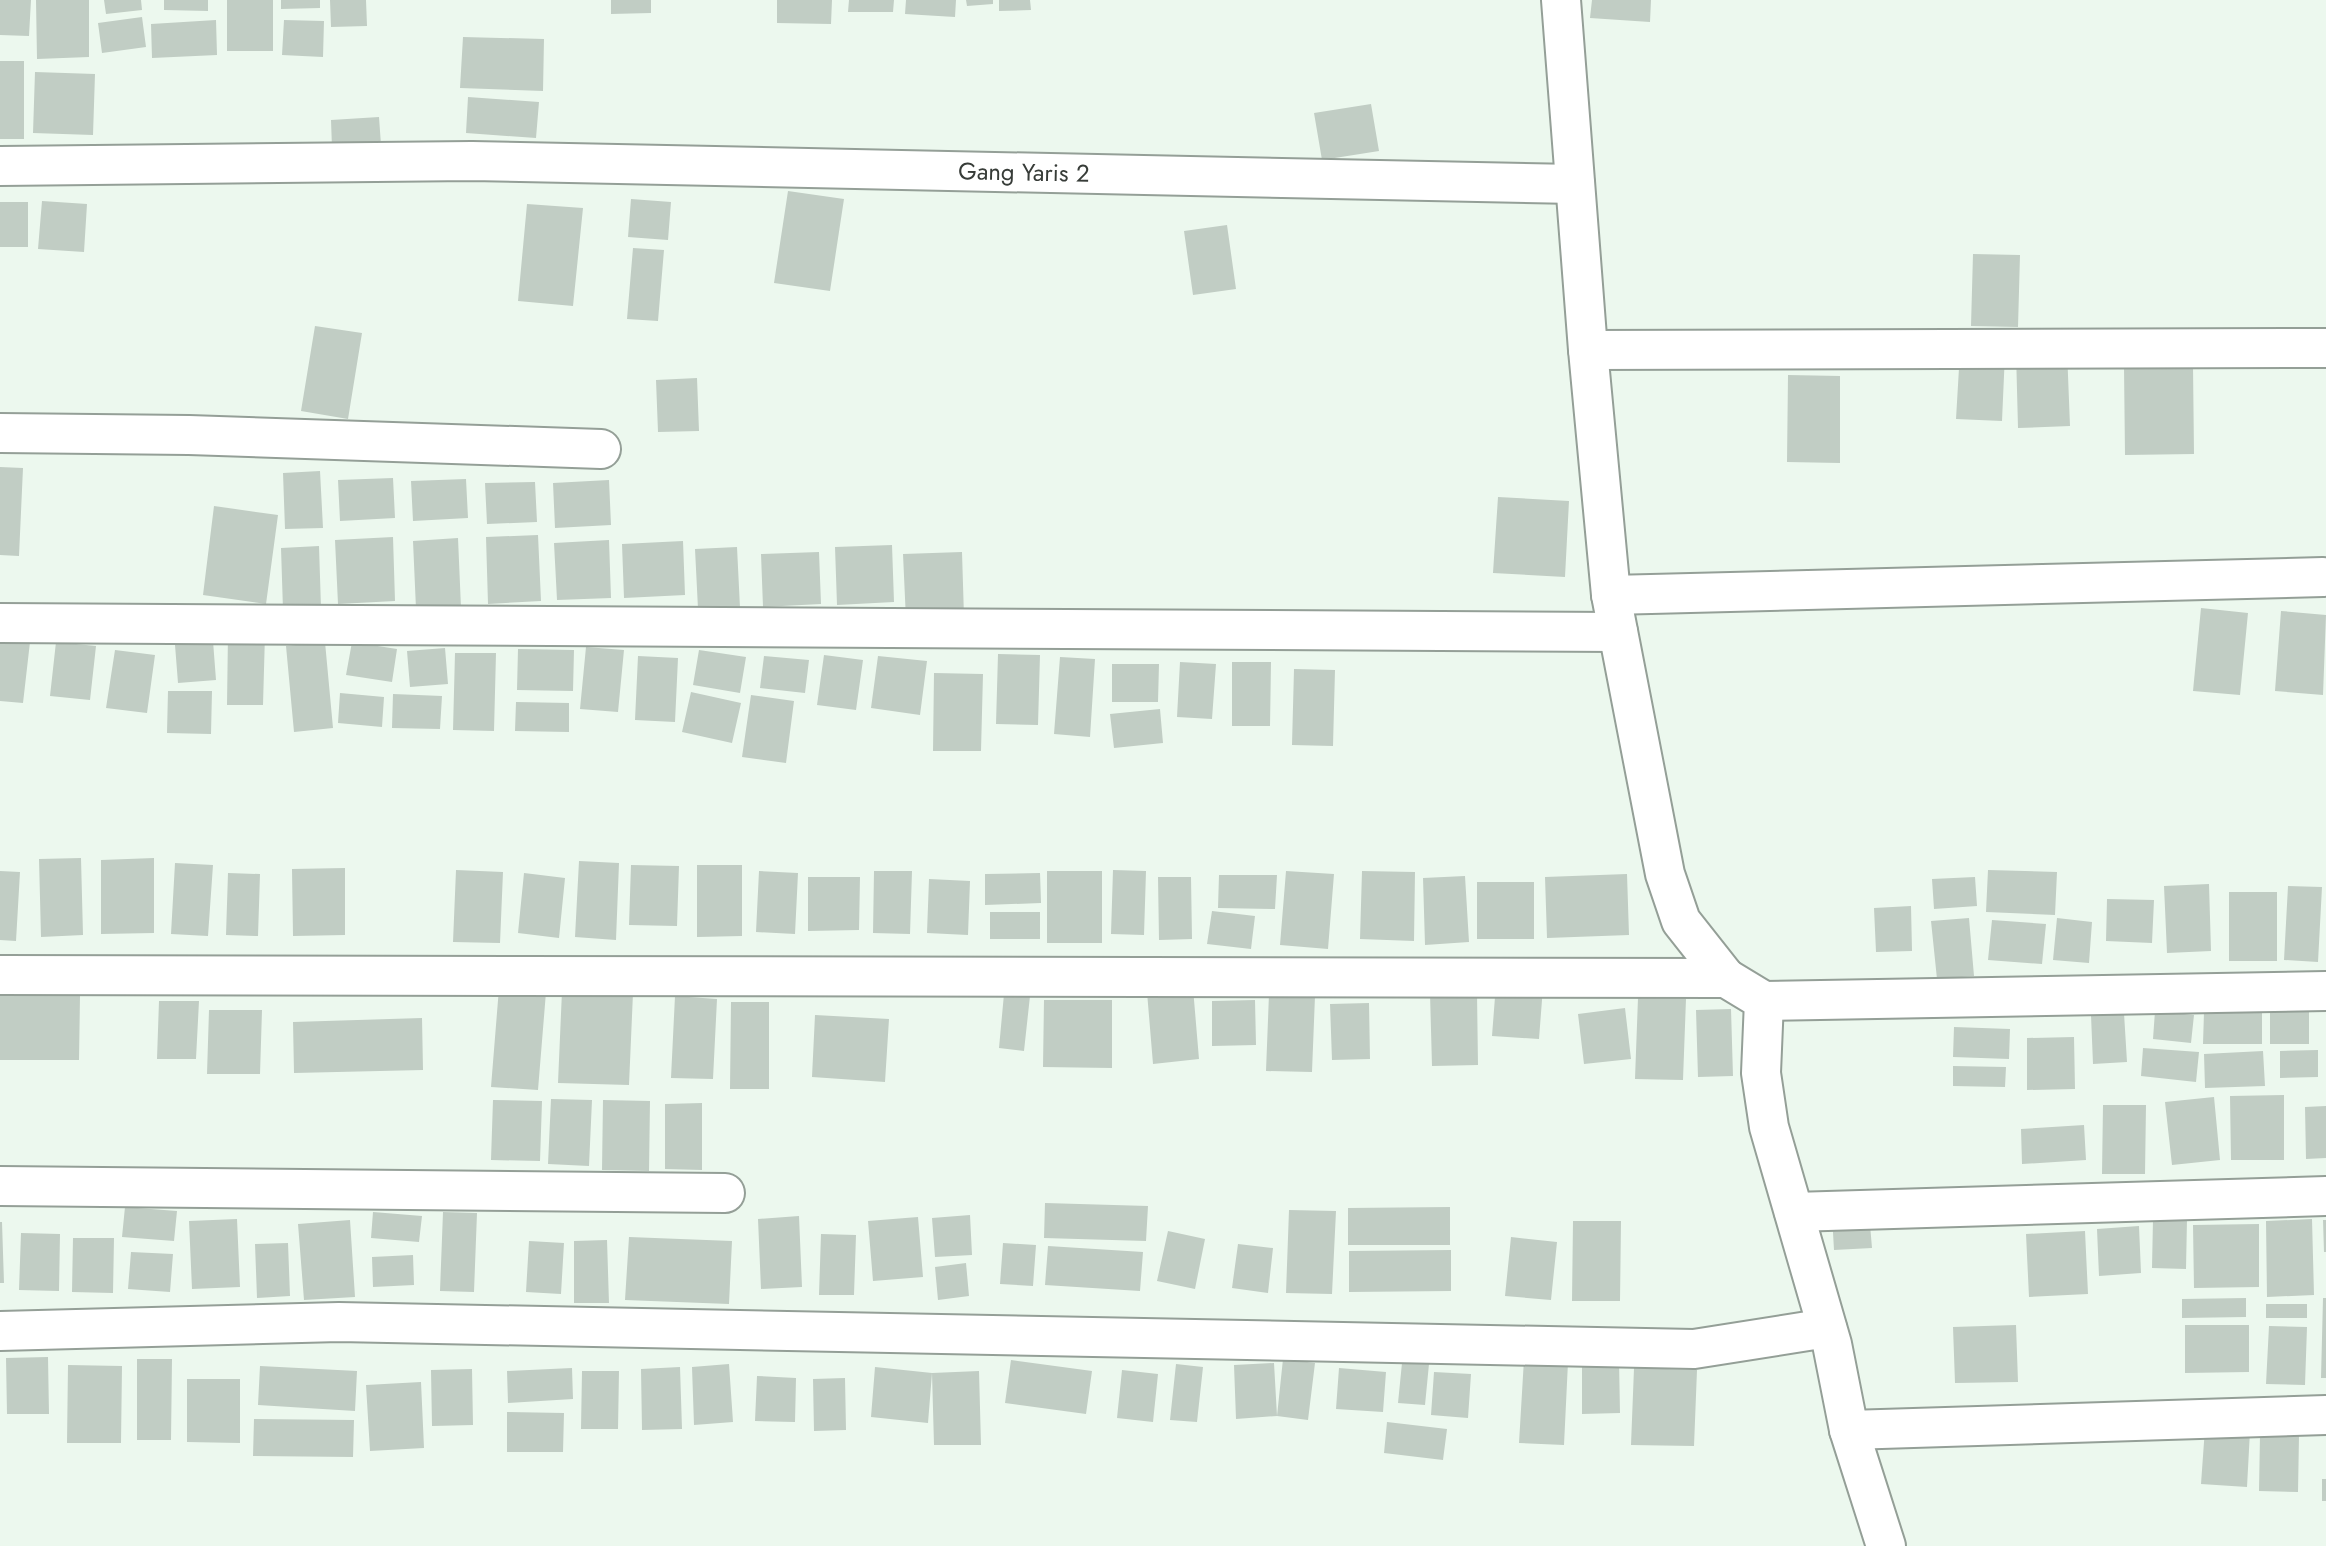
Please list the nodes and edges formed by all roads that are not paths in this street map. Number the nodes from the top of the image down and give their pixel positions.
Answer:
1 (1561, 0) edge
2 (0, 166) edge
3 (1575, 184) junction
4 (2326, 348) edge
5 (1588, 351) junction
6 (0, 433) edge
7 (601, 449) dead end
8 (2323, 577) dead end
9 (1611, 595) junction
10 (0, 623) edge
11 (1618, 632) junction
12 (0, 975) edge
13 (1726, 978) junction
14 (2326, 991) edge
15 (1764, 1001) junction
16 (0, 1186) edge
17 (724, 1193) dead end
18 (2326, 1196) edge
19 (1794, 1212) junction
20 (1827, 1328) junction
21 (0, 1331) edge
22 (2326, 1415) edge
23 (1849, 1430) junction
24 (1886, 1546) edge

1 - 3 street
2 - 3 street, Gang Yaris 2
3 - 5 street
4 - 5 street
5 - 9 street
6 - 7 street
8 - 9 street
9 - 11 street
10 - 11 street
11 - 13 street
12 - 13 street
13 - 15 street
14 - 15 street
15 - 19 street
16 - 17 street
18 - 19 street
19 - 20 street
20 - 21 street
20 - 23 street
22 - 23 street
23 - 24 street

